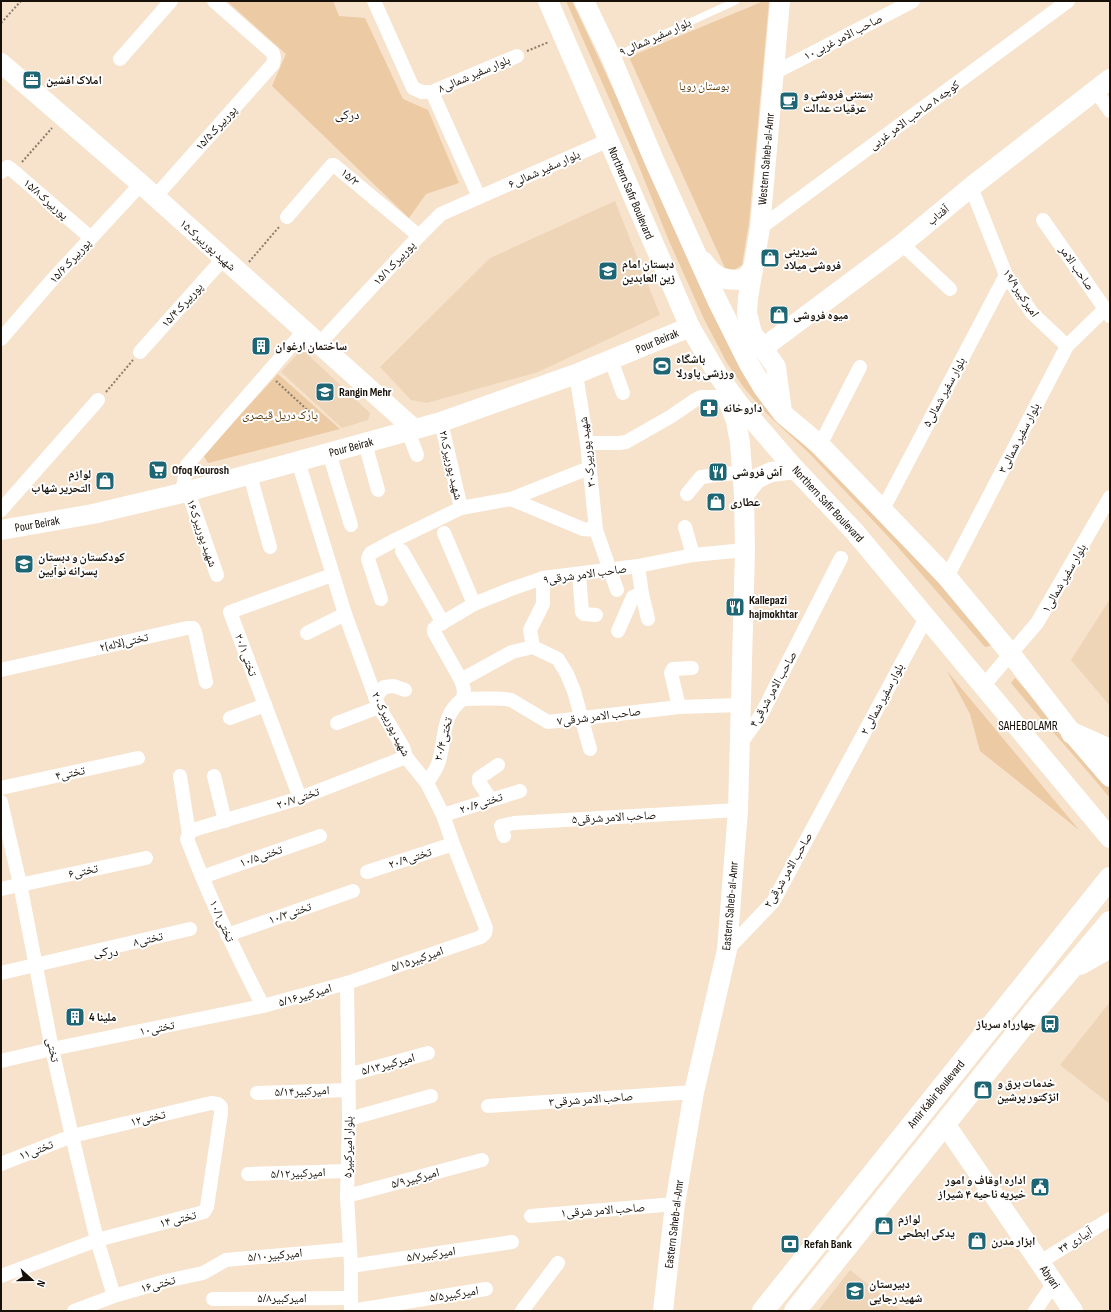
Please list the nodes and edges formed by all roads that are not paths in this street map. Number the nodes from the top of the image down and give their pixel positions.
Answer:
1 (171, 1) edge
2 (214, 1) edge
3 (374, 1) edge
4 (548, 1) edge
5 (736, 1) edge
6 (780, 1) edge
7 (913, 1) edge
8 (1068, 1) edge
9 (588, 2) edge
10 (516, 56) road end
11 (611, 58) junction
12 (120, 59) dead end
13 (1, 63) edge
14 (774, 73) junction
15 (1103, 85) edge
16 (432, 92) junction
17 (1110, 111) edge
18 (609, 140) junction
19 (7, 171) edge
20 (972, 187) junction
21 (148, 191) junction
22 (479, 197) junction
23 (288, 217) road end
24 (1043, 220) dead end
25 (760, 228) junction
26 (419, 236) junction
27 (91, 238) junction
28 (689, 239) junction
29 (902, 244) junction
30 (223, 259) junction
31 (753, 269) junction
32 (1006, 275) junction
33 (950, 289) dead end
34 (717, 300) junction
35 (1107, 312) edge
36 (690, 326) junction
37 (304, 331) junction
38 (1, 339) edge
39 (758, 341) junction
40 (320, 344) junction
41 (1067, 346) junction
42 (140, 352) road end
43 (611, 360) junction
44 (860, 367) dead end
45 (576, 374) junction
46 (718, 375) junction
47 (623, 393) dead end
48 (727, 397) junction
49 (98, 400) road end
50 (783, 414) junction
51 (440, 422) junction
52 (411, 430) junction
53 (365, 443) junction
54 (587, 443) junction
55 (820, 445) junction
56 (329, 453) junction
57 (417, 455) dead end
58 (298, 461) junction
59 (589, 468) junction
60 (795, 469) junction
61 (742, 472) junction
62 (250, 475) junction
63 (378, 490) dead end
64 (185, 493) junction
65 (687, 494) dead end
66 (744, 494) junction
67 (1110, 497) edge
68 (511, 499) junction
69 (461, 508) junction
70 (883, 509) junction
71 (1, 510) edge
72 (351, 525) dead end
73 (684, 527) dead end
74 (1, 530) edge
75 (596, 530) junction
76 (444, 533) dead end
77 (270, 547) dead end
78 (745, 550) junction
79 (402, 551) dead end
80 (693, 554) junction
81 (841, 558) dead end
82 (638, 566) junction
83 (610, 570) junction
84 (579, 574) junction
85 (217, 575) dead end
86 (332, 575) junction
87 (947, 577) junction
88 (543, 578) junction
89 (617, 590) dead end
90 (642, 594) junction
91 (381, 598) dead end
92 (474, 604) junction
93 (345, 614) junction
94 (596, 615) dead end
95 (926, 618) junction
96 (648, 619) dead end
97 (439, 626) junction
98 (618, 632) dead end
99 (306, 633) dead end
100 (533, 647) junction
101 (1011, 654) junction
102 (692, 668) dead end
103 (1, 670) edge
104 (461, 680) junction
105 (206, 682) dead end
106 (984, 685) junction
107 (405, 690) dead end
108 (463, 698) junction
109 (377, 702) junction
110 (264, 705) junction
111 (741, 705) junction
112 (679, 707) junction
113 (230, 718) dead end
114 (580, 718) junction
115 (337, 724) dead end
116 (1072, 733) junction
117 (741, 743) junction
118 (590, 749) dead end
119 (1110, 750) edge
120 (406, 757) junction
121 (138, 758) dead end
122 (498, 765) dead end
123 (180, 776) dead end
124 (214, 776) dead end
125 (1110, 777) edge
126 (838, 780) joint
127 (427, 783) junction
128 (1, 788) edge
129 (520, 791) dead end
130 (300, 798) junction
131 (491, 800) junction
132 (1, 802) edge
133 (738, 810) junction
134 (443, 816) junction
135 (225, 821) junction
136 (189, 834) junction
137 (320, 836) dead end
138 (504, 836) dead end
139 (1110, 838) edge
140 (453, 844) junction
141 (146, 858) dead end
142 (367, 872) dead end
143 (202, 877) junction
144 (1110, 878) edge
145 (20, 884) junction
146 (1, 888) edge
147 (353, 891) dead end
148 (1110, 922) edge
149 (190, 929) dead end
150 (485, 933) joint
151 (227, 935) junction
152 (1110, 947) edge
153 (727, 950) junction
154 (36, 965) junction
155 (1067, 972) junction
156 (1, 973) edge
157 (347, 983) junction
158 (263, 1006) junction
159 (52, 1049) junction
160 (428, 1054) dead end
161 (1, 1061) edge
162 (348, 1075) junction
163 (348, 1090) junction
164 (694, 1092) junction
165 (257, 1093) dead end
166 (431, 1096) dead end
167 (488, 1106) dead end
168 (221, 1109) joint
169 (349, 1119) junction
170 (945, 1124) junction
171 (72, 1136) junction
172 (482, 1160) dead end
173 (1, 1164) edge
174 (348, 1171) junction
175 (248, 1174) dead end
176 (348, 1196) junction
177 (675, 1204) junction
178 (532, 1216) dead end
179 (1110, 1218) edge
180 (827, 1231) junction
181 (97, 1240) junction
182 (512, 1242) dead end
183 (846, 1246) junction
184 (350, 1249) junction
185 (1040, 1262) junction
186 (558, 1263) dead end
187 (351, 1266) junction
188 (203, 1273) joint
189 (1, 1276) edge
190 (1054, 1283) junction
191 (486, 1289) dead end
192 (114, 1296) junction
193 (213, 1299) dead end
194 (351, 1307) edge
195 (74, 1311) edge
196 (522, 1311) edge
197 (663, 1311) edge
198 (763, 1311) edge
199 (794, 1311) edge
200 (1035, 1311) edge
201 (1073, 1311) edge

1 - 12 street
2 - 21 street, پوربیرک۱۵/۵
3 - 16 street
4 - 18 street, Northern Safir Boulevard
5 - 11 lane, بلوار سفیر شمالی۹
6 - 14 street, Western Saheb-al-Amr
7 - 14 street, صاحب الامر غربی۱۰
8 - 25 street, کوچه ۸ صاحب الامر غربی
9 - 11 street
10 - 16 street, بلوار سفیر شمالی۸
11 - 28 street
13 - 21 street, شهید پوربیرک۱۵
14 - 25 street, Western Saheb-al-Amr
15 - 17 street
15 - 20 street, آفتاب
16 - 22 street
18 - 22 street, بلوار سفیر شمالی۶
18 - 36 street, Northern Safir Boulevard
19 - 27 street, پوربیرک۱۵/۸
20 - 29 street, آفتاب
20 - 32 street, امیرکبیر۱۹/۹
21 - 27 street, پوربیرک۱۵/۶
21 - 30 street, شهید پوربیرک۱۵
22 - 26 street, پوربیرک۱۵/۱
23 - 26 street, ۱۵/۳
24 - 35 street, صاحب الامر
25 - 31 street, Western Saheb-al-Amr
26 - 40 street, پوربیرک۱۵/۱
27 - 38 street, پوربیرک۱۵/۶
28 - 31 street
28 - 34 street
29 - 33 street
29 - 39 street, آفتاب
30 - 37 street, شهید پوربیرک۱۵
30 - 42 street, پوربیرک۱۵/۴
31 - 39 street, Western Saheb-al-Amr
32 - 41 street, امیرکبیر۱۹/۹
32 - 70 street, بلوار سفیر شمالی۵
34 - 39 street
34 - 50 street
35 - 41 street, بلوار سفیر شمالی۳
36 - 43 street, Pour Beirak
36 - 46 street, Northern Safir Boulevard
37 - 40 street, شهید پوربیرک۱۵
37 - 64 street
39 - 50 street
40 - 52 street, شهید پوربیرک۱۵
41 - 87 street, بلوار سفیر شمالی۳
43 - 45 street, Pour Beirak
43 - 47 street
44 - 55 street
45 - 51 street, Pour Beirak
45 - 54 street, شهید پوربیرک۳۰
46 - 48 street, Eastern Saheb-al-Amr
46 - 60 street, Northern Safir Boulevard
48 - 54 street
48 - 61 street, Eastern Saheb-al-Amr
49 - 71 street
50 - 55 street
51 - 52 street, Pour Beirak
51 - 69 street, شهید پوربیرک۲۸
52 - 53 street, Pour Beirak
52 - 57 street
53 - 56 street, Pour Beirak
53 - 63 street
54 - 59 street, شهید پوربیرک۳۰
55 - 70 street
56 - 58 street, Pour Beirak
56 - 72 street
58 - 62 street, Pour Beirak
58 - 86 street, شهید پوربیرک۲۰
59 - 68 street
59 - 75 street, شهید پوربیرک۳۰
60 - 66 street
60 - 95 street, Northern Safir Boulevard
61 - 65 street
61 - 66 street, Eastern Saheb-al-Amr
62 - 64 street, Pour Beirak
62 - 77 street
64 - 74 street, Pour Beirak
64 - 85 street, شهید پوربیرک۱۶
66 - 78 street, Eastern Saheb-al-Amr
67 - 101 street, بلوار سفیر شمالی۱
68 - 69 street
68 - 75 street
69 - 91 street
70 - 87 street
73 - 80 street
75 - 83 street, شهید پوربیرک۳۰
76 - 92 street
78 - 80 street, صاحب الامر شرقی۹
78 - 111 street, Eastern Saheb-al-Amr
79 - 97 street
80 - 82 street, صاحب الامر شرقی۹
81 - 117 street, صاحب الامر شرقی۴
82 - 83 street, صاحب الامر شرقی۹
82 - 90 street
83 - 84 street, صاحب الامر شرقی۹
83 - 89 street, شهید پوربیرک۳۰
84 - 88 street, صاحب الامر شرقی۹
84 - 94 street
86 - 93 street, شهید پوربیرک۲۰
86 - 110 street, تختی۲۰/۱
87 - 101 street
88 - 92 street, صاحب الامر شرقی۹
88 - 100 street
90 - 96 street
90 - 98 street
92 - 97 street, صاحب الامر شرقی۹
93 - 99 street
93 - 109 street, شهید پوربیرک۲۰
95 - 106 street, Northern Safir Boulevard
95 - 126 street, بلوار سفیر شمالی ۲
97 - 104 street
100 - 104 street
100 - 114 street
101 - 106 street, بلوار سفیر شمالی۱
101 - 116 street
102 - 112 street
103 - 105 street, ۲تختی(لاله)
104 - 108 street
106 - 139 street, Northern Safir Boulevard
107 - 109 street
108 - 114 street, صاحب الامر شرقی۷
108 - 127 street, تختی۲۰/۴
109 - 115 street
109 - 120 street, شهید پوربیرک۲۰
110 - 113 street
110 - 130 street, تختی۲۰/۱
111 - 112 street, صاحب الامر شرقی۷
111 - 117 street, Eastern Saheb-al-Amr
112 - 114 street, صاحب الامر شرقی۷
114 - 118 street
116 - 119 main road
116 - 125 street
117 - 133 street, Eastern Saheb-al-Amr
120 - 127 street, شهید پوربیرک۲۰
120 - 130 street, تختی۲۰/۷
121 - 128 street, تختی۴
122 - 131 street
123 - 136 street, تختی۱۰/۱
124 - 135 street
126 - 153 street, ۲صاحب الامر شرقی
127 - 134 street, شهید پوربیرک۲۰
129 - 131 street, تختی۲۰/۶
130 - 135 street, تختی۲۰/۷
131 - 134 street, تختی۲۰/۶
132 - 145 street, تختی
133 - 138 street, صاحب الامر شرقی۵
133 - 153 street, Eastern Saheb-al-Amr
134 - 140 street, شهید پوربیرک۲۰
135 - 136 street, تختی۲۰/۷
136 - 143 street, تختی۱۰/۱
137 - 143 street, تختی۱۰/۵
140 - 142 street, تختی۲۰/۹
140 - 150 street, شهید پوربیرک۲۰
141 - 145 street, تختی۶
143 - 151 street, تختی۱۰/۱
144 - 180 main road, Amir Kabir Boulevard
145 - 146 street, تختی۶
145 - 154 street, تختی
147 - 151 street, تختی۱۰/۳
148 - 155 main road, Amir Kabir Boulevard
149 - 154 street, تختی۸
150 - 157 street, امیرکبیر۵/۱۵
151 - 158 street, تختی۱۰/۱
152 - 155 main road
153 - 164 street, Eastern Saheb-al-Amr
154 - 156 street, تختی۸
154 - 159 street, تختی
155 - 170 main road, Amir Kabir Boulevard
157 - 158 street, امیرکبیر۵/۱۶
157 - 162 street, بلوار امیرکبیر۵
158 - 159 street, تختی۱۰
159 - 161 street, تختی۱۰
159 - 171 street, تختی
160 - 162 street, امیرکبیر۵/۱۳
162 - 163 street, بلوار امیرکبیر۵
163 - 165 street, امیرکبیر۵/۱۴
163 - 169 street, بلوار امیرکبیر۵
164 - 167 street, صاحب الامر شرقی۳
164 - 177 street, Eastern Saheb-al-Amr
166 - 169 street
168 - 171 street, تختی۱۲
168 - 181 street, تختی ۱۴
169 - 174 street, بلوار امیرکبیر۵
170 - 183 main road, Amir Kabir Boulevard
170 - 185 street, Abyari
171 - 173 street, تختی۱۱
171 - 181 street, تختی
172 - 176 street, امیرکبیر۵/۹
174 - 175 street, امیرکبیر۵/۱۲
174 - 176 street, بلوار امیرکبیر۵
176 - 184 street, بلوار امیرکبیر۵
177 - 178 street, صاحب الامر شرقی۱
177 - 197 street, Eastern Saheb-al-Amr
179 - 185 street, آبیاری ۲۴
180 - 183 main road
180 - 198 main road, Amir Kabir Boulevard
181 - 189 street
181 - 192 street, تختی
182 - 187 street, امیرکبیر۵/۷
183 - 199 main road, Amir Kabir Boulevard
184 - 187 street, بلوار امیرکبیر۵
184 - 188 street, امیرکبیر۵/۱۰
185 - 190 street, Abyari
186 - 196 street
187 - 194 street, بلوار امیرکبیر۵
188 - 192 street, تختی۱۶
190 - 200 street
190 - 201 street, Abyari
191 - 194 street, امیرکبیر۵/۵
192 - 195 street, تختی۱۶
193 - 194 street, امیرکبیر۵/۸

